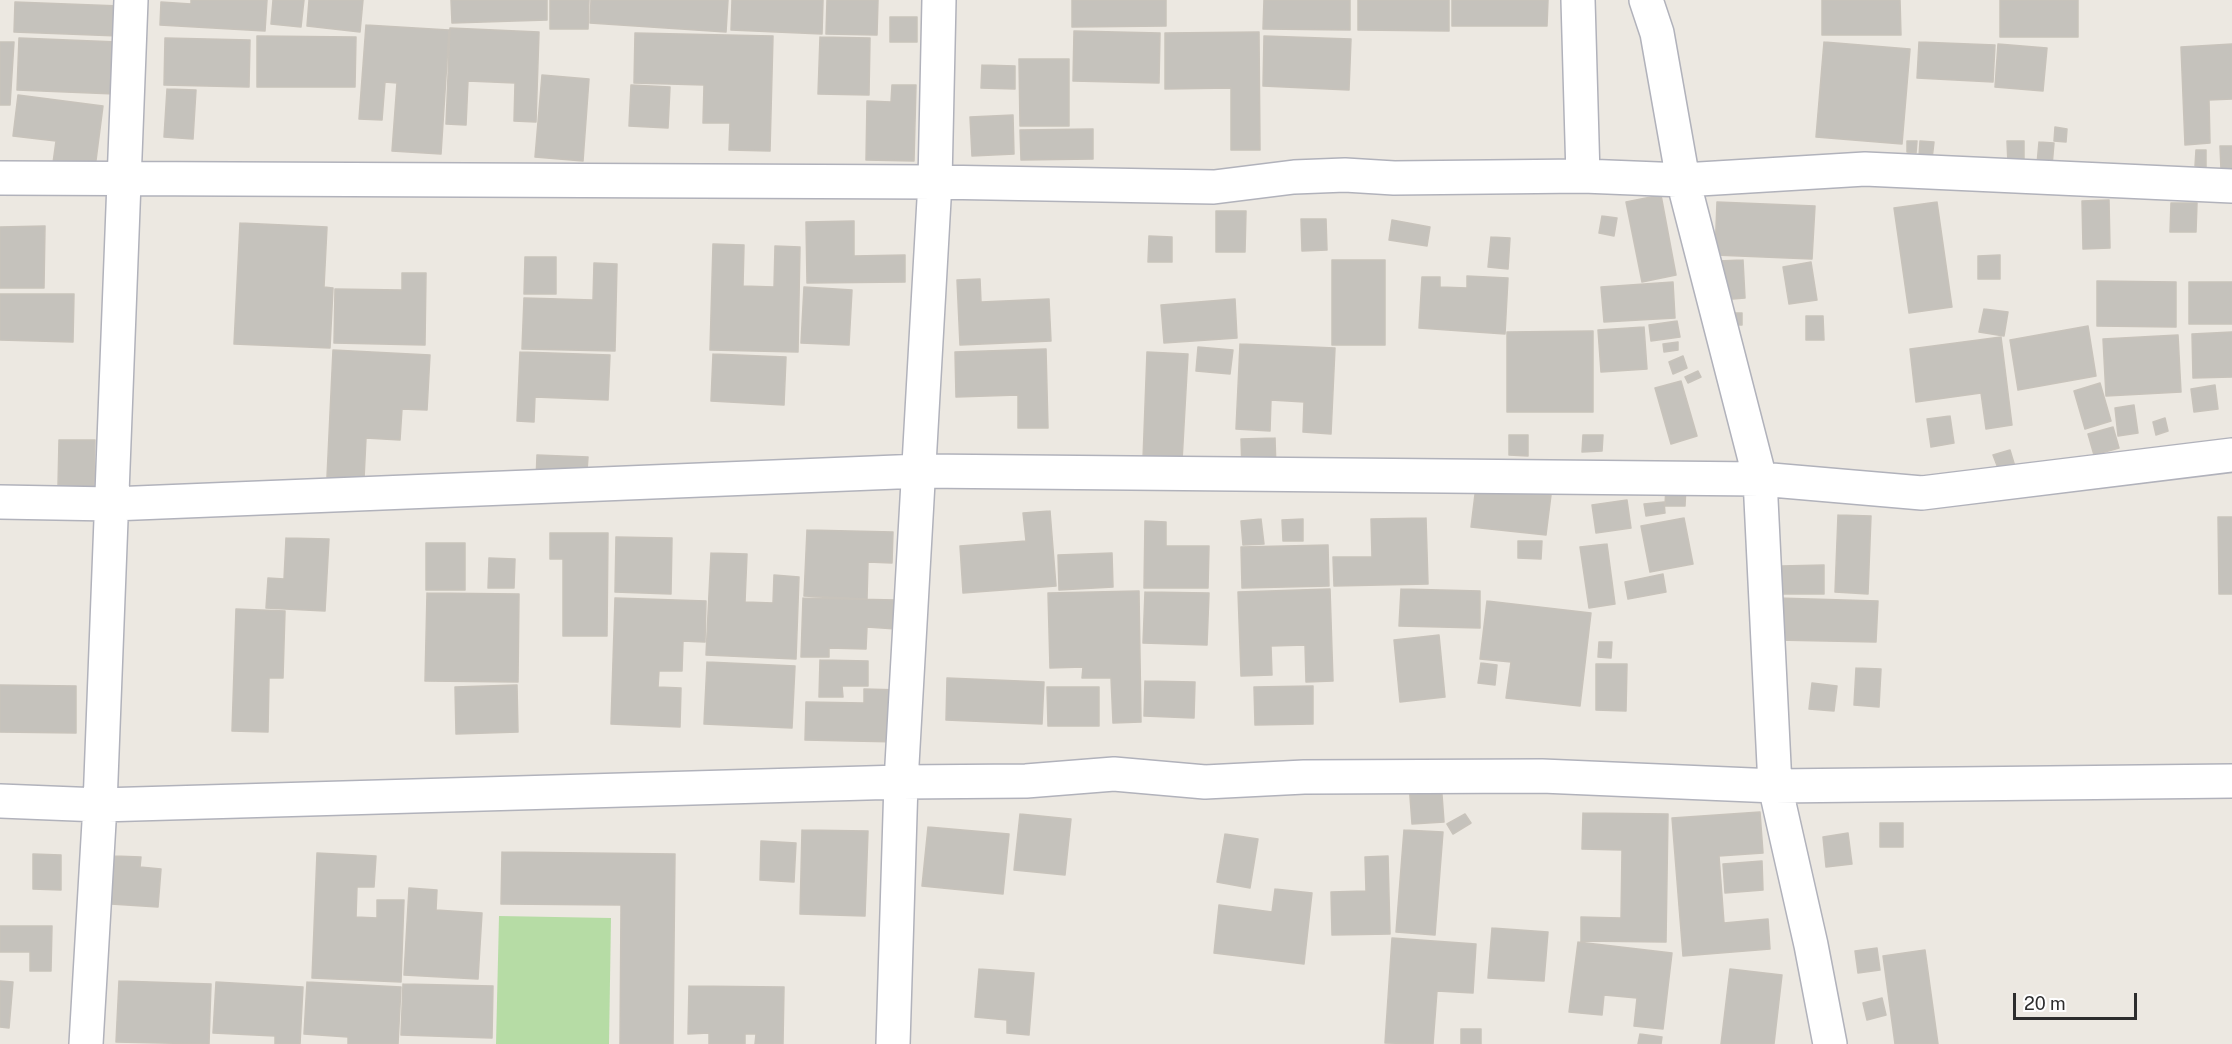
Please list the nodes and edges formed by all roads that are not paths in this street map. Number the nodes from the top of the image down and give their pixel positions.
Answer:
1 (131, 0) edge
2 (939, 0) edge
3 (1578, 0) edge
4 (1646, 0) edge
5 (1583, 176) junction
6 (0, 178) edge
7 (124, 178) junction
8 (1683, 180) junction
9 (935, 182) junction
10 (2232, 186) edge
11 (2232, 455) edge
12 (921, 471) junction
13 (1760, 479) junction
14 (0, 502) edge
15 (112, 504) junction
16 (2232, 781) edge
17 (902, 782) junction
18 (1775, 786) junction
19 (0, 801) edge
20 (100, 805) junction
21 (86, 1044) edge
22 (893, 1044) edge
23 (1830, 1044) edge

1 - 7 street
2 - 9 street
3 - 5 street
4 - 8 street
5 - 8 street
5 - 9 street
6 - 7 street
7 - 9 street
7 - 15 street
8 - 10 street
8 - 13 street
9 - 12 street
11 - 13 street
12 - 13 street
12 - 15 street
12 - 17 street
13 - 18 street
14 - 15 street
15 - 20 street
16 - 18 street
17 - 18 street
17 - 20 street
17 - 22 street
18 - 23 street
19 - 20 street
20 - 21 street

